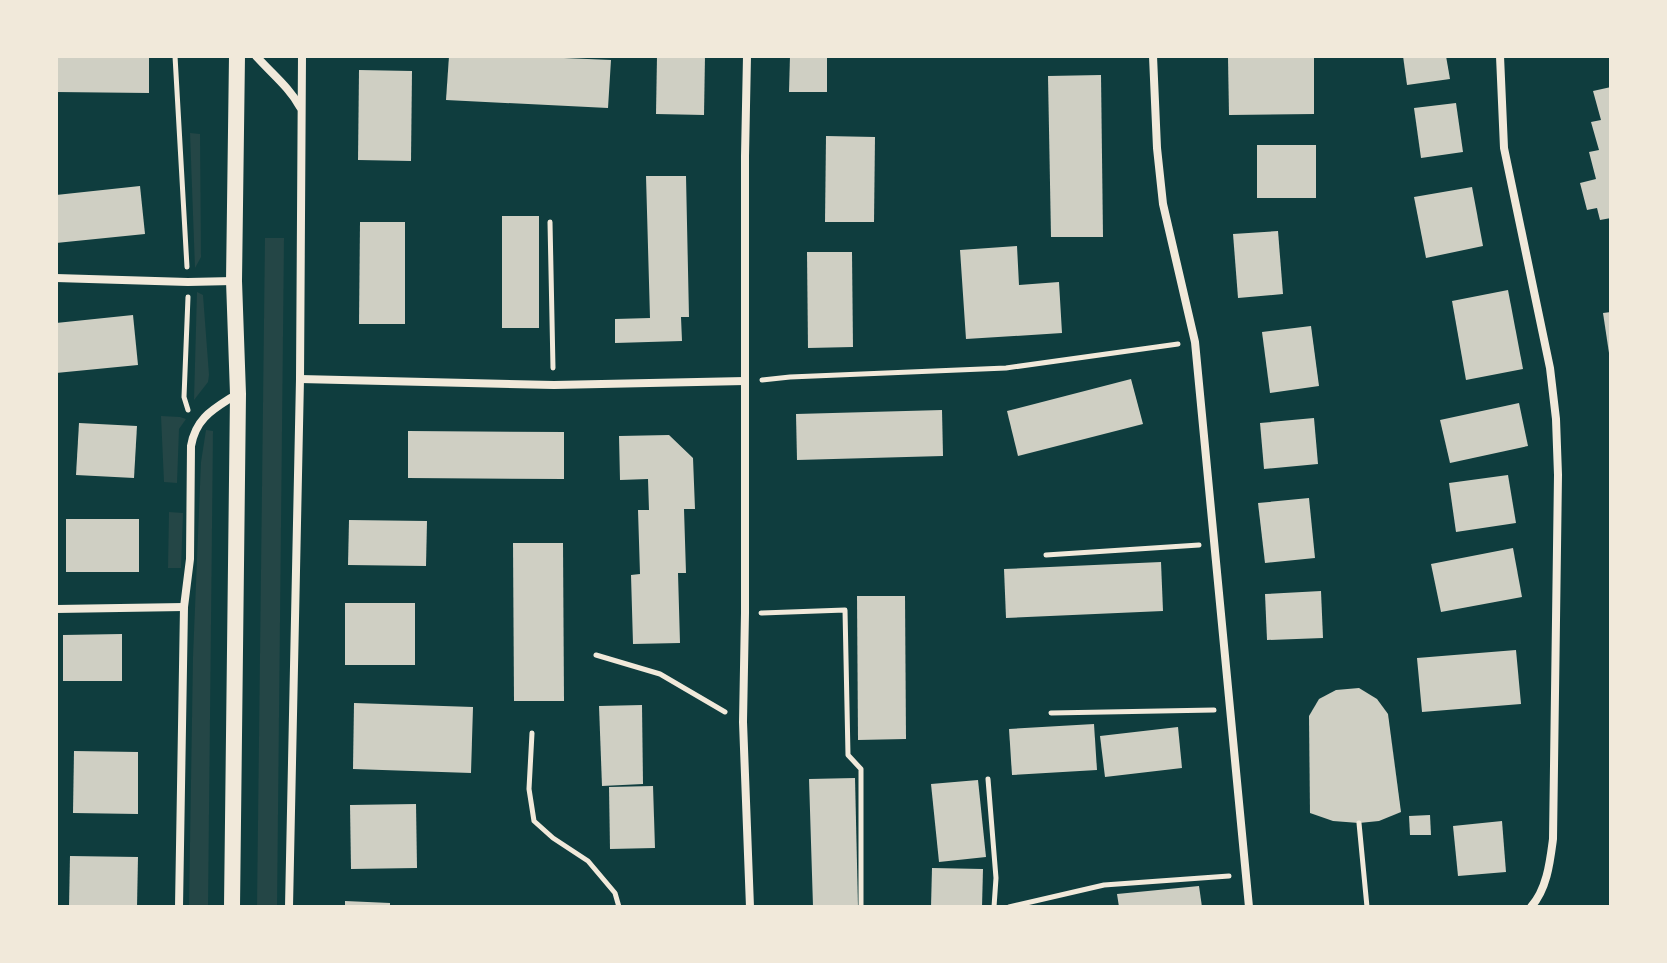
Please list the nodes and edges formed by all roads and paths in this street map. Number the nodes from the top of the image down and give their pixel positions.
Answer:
1 (175, 56) edge
2 (237, 56) edge
3 (256, 56) edge
4 (302, 56) edge
5 (747, 56) edge
6 (1153, 56) edge
7 (1500, 56) edge
8 (301, 108) junction
9 (550, 222) dead end
10 (187, 266) dead end
11 (56, 278) edge
12 (234, 281) junction
13 (188, 295) dead end
14 (1195, 342) junction
15 (300, 379) junction
16 (745, 381) junction
17 (554, 385) junction
18 (238, 394) junction
19 (184, 397) dead end
20 (1216, 544) junction
21 (1046, 555) dead end
22 (184, 607) junction
23 (56, 609) edge
24 (745, 613) junction
25 (596, 655) dead end
26 (1231, 709) junction
27 (1051, 713) dead end
28 (743, 722) junction
29 (532, 733) dead end
30 (988, 779) dead end
31 (1359, 823) dead end
32 (1246, 874) junction
33 (179, 907) edge
34 (232, 907) edge
35 (289, 907) edge
36 (619, 907) edge
37 (750, 907) edge
38 (861, 907) edge
39 (994, 907) edge
40 (1009, 907) edge
41 (1249, 907) edge
42 (1367, 907) edge
43 (1531, 907) edge

1 - 10 path
2 - 12 main road
3 - 8 street
4 - 8 street
5 - 16 street
6 - 14 street
7 - 43 street
8 - 15 street
9 - 17 path
11 - 12 street
12 - 18 main road
13 - 19 path
14 - 16 path
14 - 20 street
15 - 17 street
15 - 35 street
16 - 17 street
16 - 24 street
18 - 22 street
18 - 34 main road
20 - 21 path
20 - 26 street
22 - 23 street
22 - 33 street
24 - 28 street
24 - 38 path
25 - 28 path
26 - 27 path
26 - 32 street
28 - 37 street
29 - 36 path
30 - 39 path
31 - 42 path
32 - 40 path
32 - 41 street

